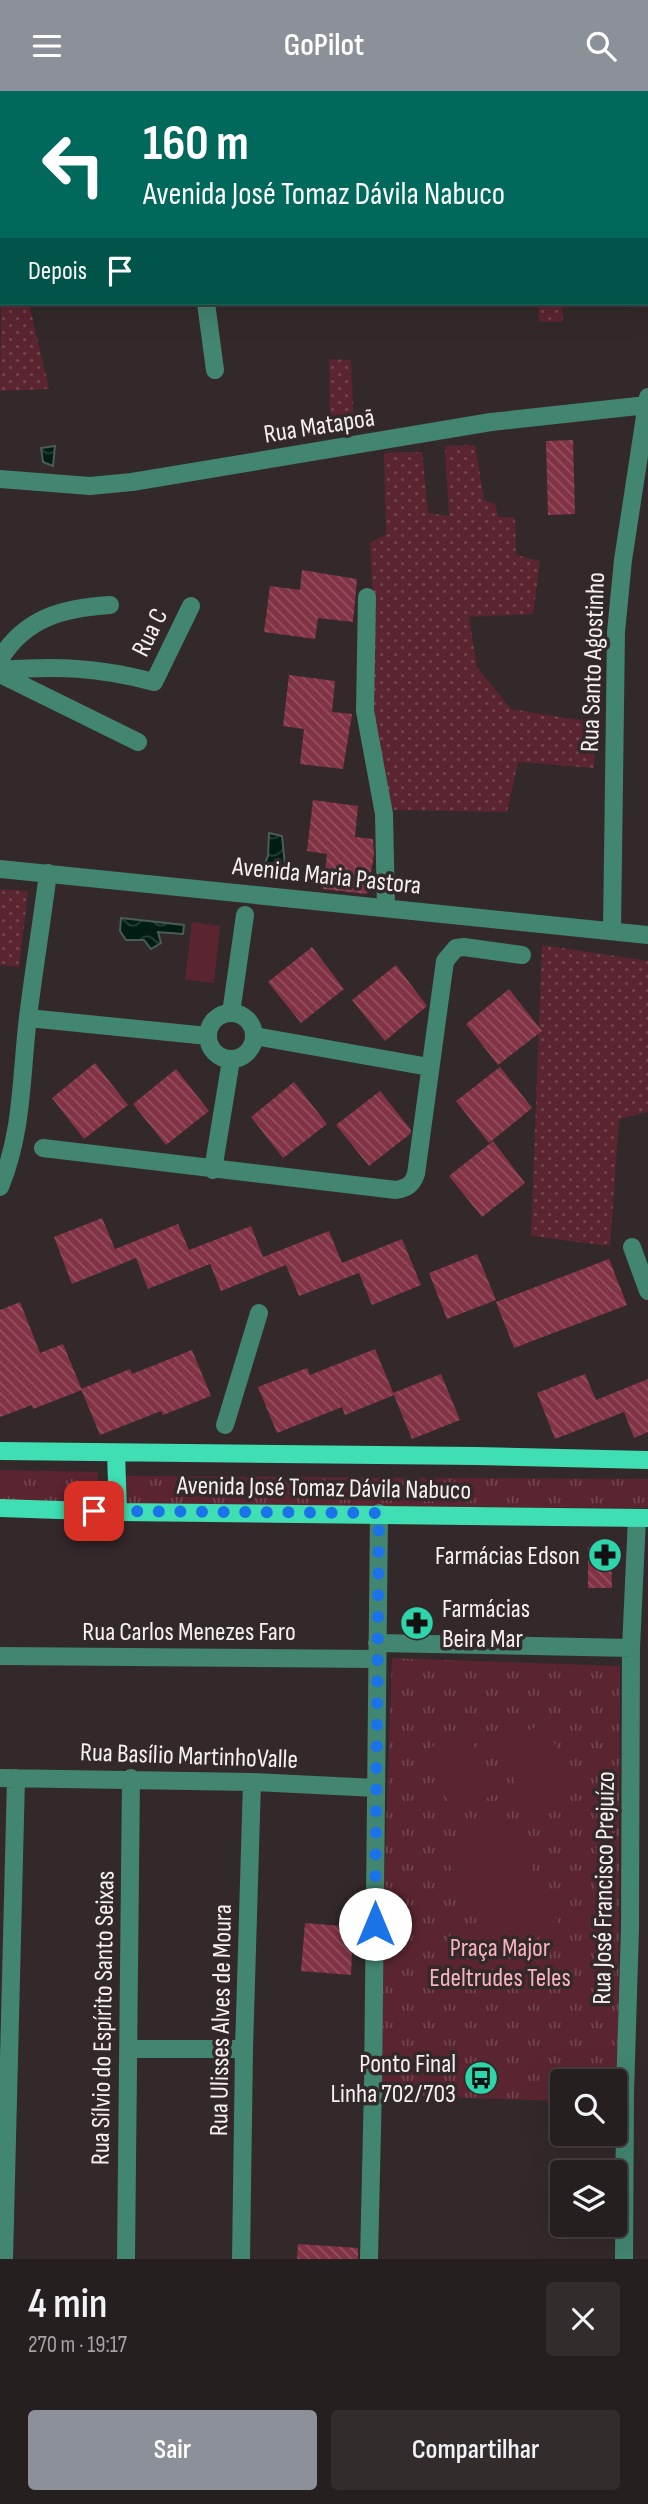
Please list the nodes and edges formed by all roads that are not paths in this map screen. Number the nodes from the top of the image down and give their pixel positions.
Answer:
1 (206, 305) edge
2 (215, 370) dead end
3 (648, 401) edge
4 (0, 479) edge
5 (367, 597) dead end
6 (110, 605) dead end
7 (191, 606) dead end
8 (0, 659) edge
9 (0, 672) edge
10 (138, 742) dead end
11 (0, 869) edge
12 (48, 873) junction
13 (386, 908) junction
14 (245, 915) dead end
15 (612, 931) junction
16 (648, 935) edge
17 (522, 955) dead end
18 (231, 1013) junction
19 (28, 1018) junction
20 (208, 1036) junction
21 (255, 1036) junction
22 (231, 1060) junction
23 (429, 1067) junction
24 (44, 1148) dead end
25 (213, 1170) junction
26 (0, 1187) edge
27 (632, 1247) dead end
28 (648, 1291) edge
29 (259, 1313) dead end
30 (225, 1425) dead end
31 (0, 1451) edge
32 (116, 1453) junction
33 (648, 1460) edge
34 (0, 1508) edge
35 (118, 1512) junction
36 (379, 1513) junction
37 (642, 1518) edge
38 (377, 1651) junction
39 (0, 1656) edge
40 (637, 1659) edge
41 (8, 1778) edge
42 (131, 1779) junction
43 (252, 1782) junction
44 (376, 1788) junction
45 (639, 1928) edge
46 (5, 2046) edge
47 (129, 2049) junction
48 (244, 2049) junction
49 (4, 2259) edge
50 (126, 2259) edge
51 (242, 2259) edge
52 (369, 2259) edge
53 (624, 2259) edge

1 - 2 street
3 - 4 street, Rua Matapoã
3 - 15 street, Rua Santo Agostinho
5 - 13 street
6 - 8 street
7 - 9 street, Rua C
9 - 10 street
11 - 12 street, Avenida Maria Pastora
12 - 13 street, Avenida Maria Pastora
12 - 19 street
13 - 15 street, Avenida Maria Pastora
14 - 18 street
15 - 16 street, Avenida Maria Pastora
17 - 23 street
18 - 20 street
18 - 21 street
19 - 20 street
19 - 26 street
20 - 22 street
21 - 22 street
21 - 23 street
22 - 25 street
23 - 25 street
24 - 25 street
27 - 28 street
29 - 30 street
31 - 32 main road, Avenida José Tomaz Dávila Nabuco
32 - 33 main road, Avenida José Tomaz Dávila Nabuco
32 - 35 main road
34 - 35 main road, Avenida José Tomaz Dávila Nabuco
35 - 36 main road, Avenida José Tomaz Dávila Nabuco
36 - 37 main road, Avenida José Tomaz Dávila Nabuco
36 - 38 street
37 - 40 street, Rua José Francisco Prejuízo
38 - 39 street, Rua Carlos Menezes Faro
38 - 40 street, Rua Carlos Menezes Faro
38 - 44 street
40 - 45 street, Rua José Francisco Prejuízo
41 - 42 street, Rua Basílio MartinhoValle
41 - 46 street
42 - 43 street, Rua Basílio MartinhoValle
42 - 47 street, Rua Sílvio do Espírito Santo Seixas
43 - 44 street, Rua Basílio MartinhoValle
43 - 48 street, Rua Ulisses Alves de Moura
44 - 52 street
45 - 53 street, Rua José Francisco Prejuízo
46 - 49 street
47 - 48 street
47 - 50 street, Rua Sílvio do Espírito Santo Seixas
48 - 51 street, Rua Ulisses Alves de Moura

